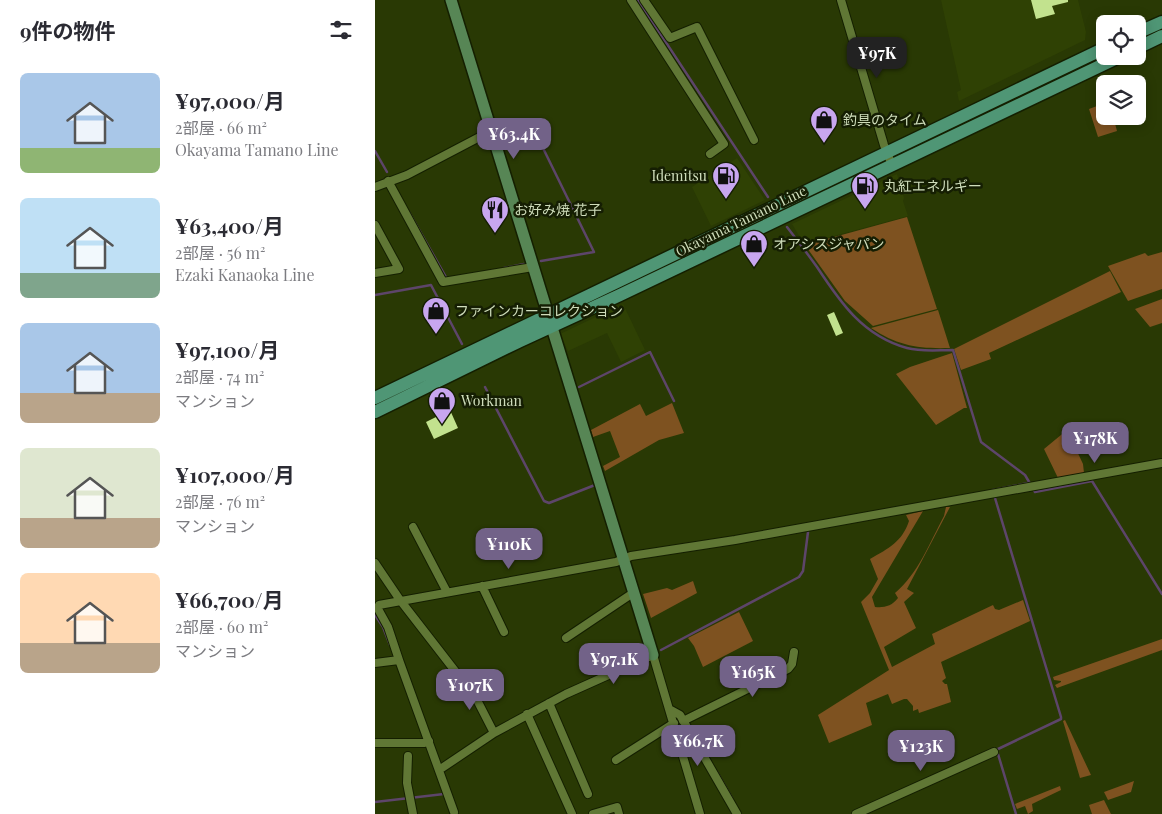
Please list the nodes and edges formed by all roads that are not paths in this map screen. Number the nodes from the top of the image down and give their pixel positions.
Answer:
1 (451, 0) edge
2 (631, 0) edge
3 (644, 0) edge
4 (841, 0) edge
5 (1162, 22) edge
6 (1146, 29) edge
7 (1162, 36) edge
8 (1146, 44) edge
9 (1096, 52) edge
10 (1102, 65) edge
11 (491, 131) junction
12 (754, 140) dead end
13 (887, 152) junction
14 (710, 154) dead end
15 (892, 166) junction
16 (388, 182) junction
17 (375, 187) edge
18 (375, 225) edge
19 (533, 267) junction
20 (375, 273) edge
21 (547, 315) junction
22 (551, 328) junction
23 (375, 398) edge
24 (375, 412) edge
25 (1162, 464) edge
26 (413, 527) dead end
27 (623, 559) junction
28 (375, 563) edge
29 (482, 586) junction
30 (447, 592) junction
31 (633, 593) junction
32 (400, 600) junction
33 (504, 632) dead end
34 (566, 638) dead end
35 (795, 652) dead end
36 (653, 655) junction
37 (397, 660) junction
38 (375, 663) edge
39 (549, 703) junction
40 (669, 708) junction
41 (527, 714) junction
42 (683, 721) junction
43 (674, 723) junction
44 (494, 733) junction
45 (427, 742) junction
46 (375, 743) edge
47 (994, 752) dead end
48 (407, 756) dead end
49 (616, 760) dead end
50 (439, 770) junction
51 (587, 794) dead end
52 (454, 812) dead end
53 (413, 814) edge
54 (572, 814) edge
55 (593, 814) edge
56 (619, 814) edge
57 (700, 814) edge
58 (737, 814) edge
59 (856, 814) edge

1 - 11 main road
2 - 14 street
3 - 12 street
4 - 13 street
5 - 6 main road
7 - 8 main road
9 - 13 main road, Okayama Tamano Line
10 - 15 main road, Okayama Tamano Line
11 - 16 street
11 - 19 main road
13 - 15 street
13 - 21 main road, Okayama Tamano Line
15 - 22 main road, Okayama Tamano Line
16 - 17 street
16 - 19 street
18 - 20 street
19 - 21 main road
21 - 22 main road
21 - 23 main road, Okayama Tamano Line
22 - 24 main road, Okayama Tamano Line
22 - 27 main road
25 - 27 street
26 - 30 street
27 - 29 street
27 - 31 main road
28 - 32 street
29 - 30 street
29 - 33 street
30 - 32 street
31 - 34 street
31 - 36 main road
32 - 37 street
32 - 44 street
35 - 42 street
36 - 39 street
36 - 40 street
37 - 38 street
37 - 45 street
39 - 41 street
39 - 51 street
40 - 42 street
40 - 43 street
41 - 44 street
41 - 54 street
42 - 58 street
43 - 49 street
43 - 57 street
44 - 50 street
45 - 46 street
45 - 50 street
47 - 59 street
48 - 53 street
50 - 52 street
55 - 56 street

